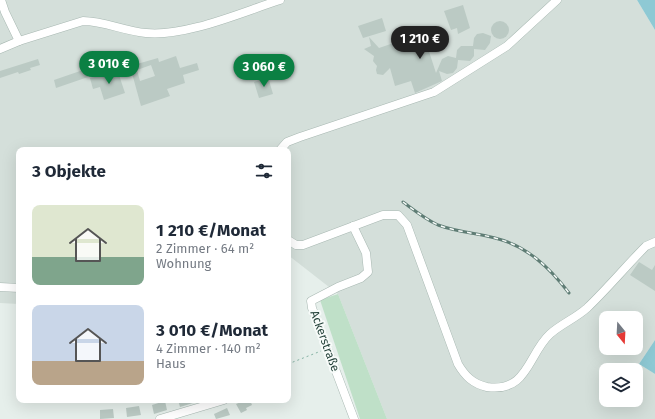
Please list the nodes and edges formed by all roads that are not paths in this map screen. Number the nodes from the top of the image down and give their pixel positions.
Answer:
1 (280, 0) edge
2 (557, 0) edge
3 (1, 2) edge
4 (20, 41) junction
5 (0, 49) edge
6 (283, 147) edge
7 (353, 226) junction
8 (291, 242) edge
9 (655, 242) edge
10 (0, 287) edge
11 (16, 288) edge
12 (214, 403) edge
13 (162, 419) edge
14 (354, 419) edge

1 - 4 street
2 - 6 street
3 - 4 street
4 - 5 street
7 - 8 street
7 - 9 street
7 - 14 street, Ackerstraße
10 - 11 street
12 - 13 street

